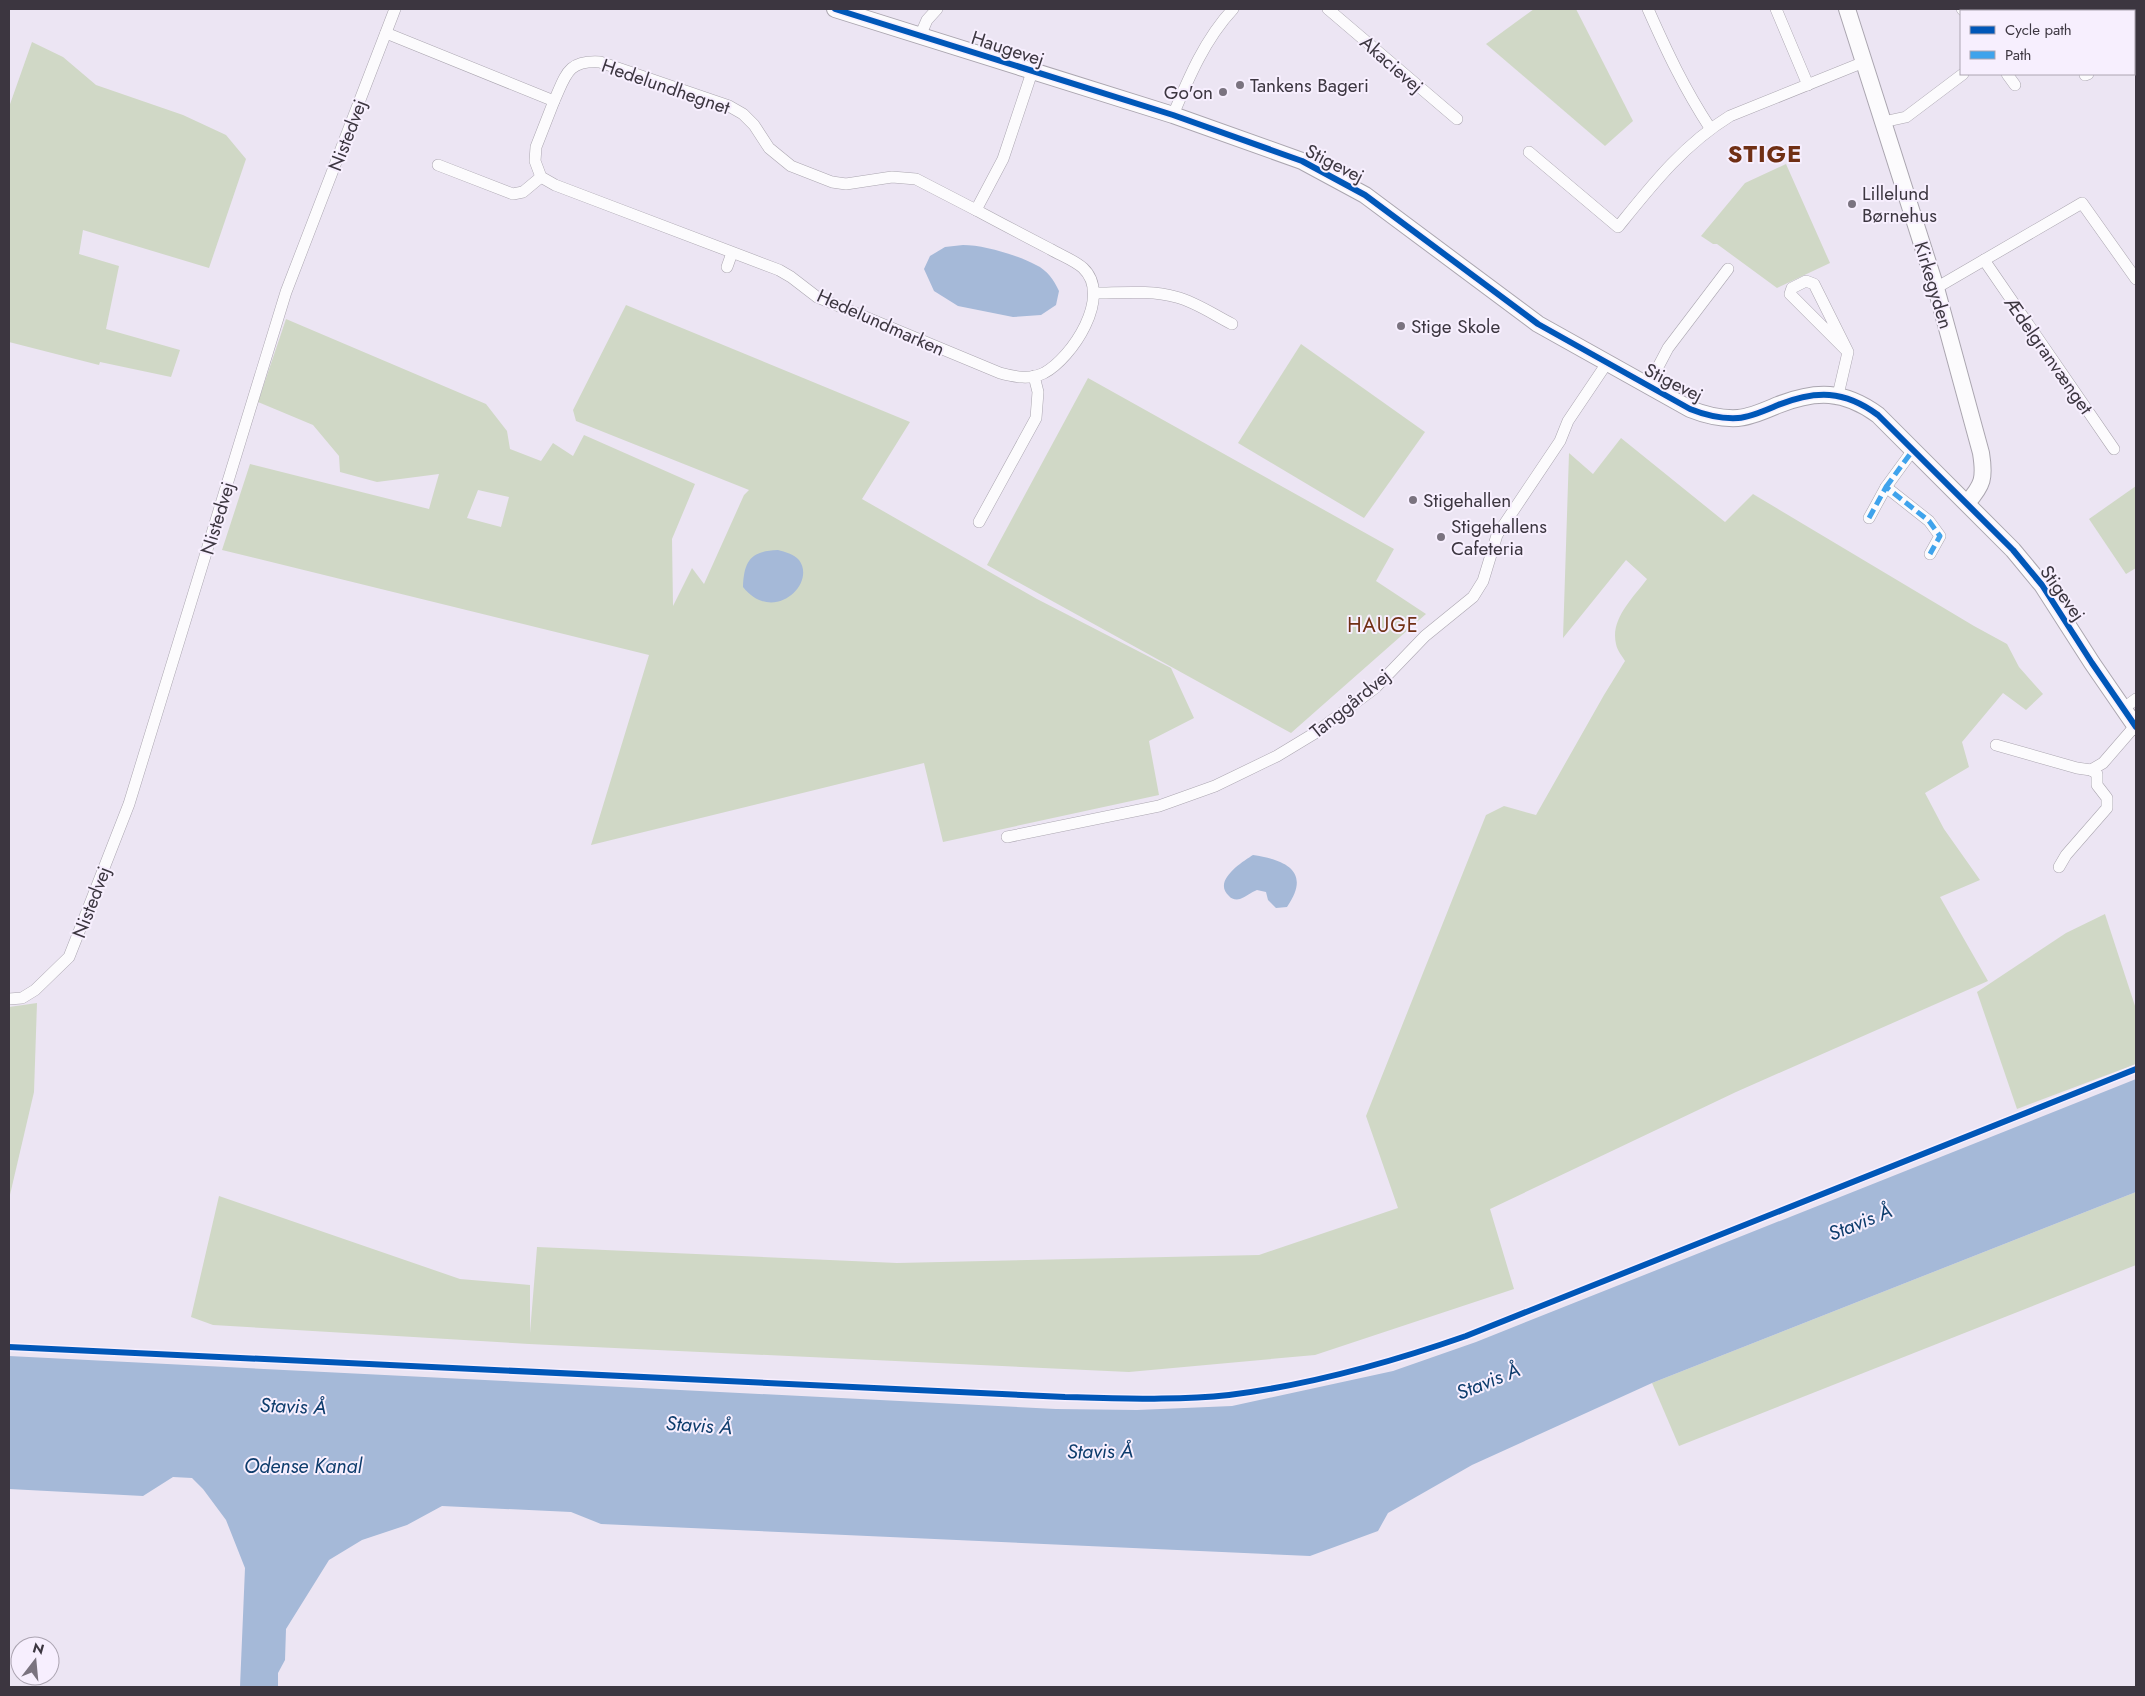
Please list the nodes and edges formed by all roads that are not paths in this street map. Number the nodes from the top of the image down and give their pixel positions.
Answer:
1 (395, 9) edge
2 (835, 9) edge
3 (937, 9) edge
4 (1233, 9) edge
5 (1328, 9) edge
6 (1648, 9) edge
7 (1776, 9) edge
8 (1847, 9) edge
9 (386, 33) junction
10 (920, 36) junction
11 (1864, 62) junction
12 (1032, 72) junction
13 (1962, 75) edge
14 (2008, 75) edge
15 (1808, 85) junction
16 (2015, 85) dead end
17 (554, 101) junction
18 (1173, 115) junction
19 (1457, 119) dead end
20 (1883, 122) junction
21 (1710, 128) junction
22 (1529, 152) dead end
23 (438, 165) dead end
24 (541, 178) junction
25 (976, 210) junction
26 (732, 253) junction
27 (1984, 260) junction
28 (727, 266) dead end
29 (1728, 269) dead end
30 (2136, 279) edge
31 (1936, 288) junction
32 (1094, 293) junction
33 (1232, 324) dead end
34 (1848, 352) junction
35 (1607, 363) junction
36 (1039, 375) junction
37 (1648, 386) junction
38 (1838, 395) junction
39 (2114, 449) dead end
40 (1913, 450) junction
41 (1886, 487) junction
42 (1967, 503) junction
43 (1869, 518) dead end
44 (979, 522) dead end
45 (1930, 554) dead end
46 (2130, 703) edge
47 (2136, 726) edge
48 (1996, 745) dead end
49 (2091, 770) junction
50 (1007, 837) dead end
51 (2059, 868) dead end
52 (9, 1000) edge

1 - 9 street, Nistedvej
2 - 10 street, Haugevej
3 - 10 street
4 - 18 street
5 - 19 street, Akacievej
6 - 21 street
7 - 15 street
8 - 11 street, Kirkegyden
9 - 17 street
9 - 52 street, Nistedvej
10 - 12 street, Haugevej
11 - 15 street
11 - 20 street, Kirkegyden
12 - 18 street, Haugevej
12 - 25 street
13 - 20 street
14 - 16 street
15 - 21 street
17 - 24 street
17 - 25 street, Hedelundhegnet
18 - 35 street, Stigevej
20 - 31 street, Kirkegyden
21 - 22 street
23 - 24 street
24 - 26 street, Hedelundmarken
25 - 32 street, Hedelundhegnet
26 - 28 street
26 - 36 street, Hedelundmarken
27 - 30 street
27 - 31 street
27 - 39 street, Ædelgranvænget
29 - 37 street, Stigevej
31 - 42 street, Kirkegyden
32 - 33 street
32 - 36 street
34 - 34 street
34 - 38 street
35 - 37 street, Stigevej
35 - 50 street, Tanggårdvej
36 - 44 street
37 - 38 street, Stigevej
38 - 40 street, Stigevej
40 - 41 street
40 - 42 street, Stigevej
41 - 43 street
41 - 45 street
42 - 46 street, Stigevej
46 - 47 street, Stigevej
47 - 49 street
48 - 49 street
49 - 51 street

